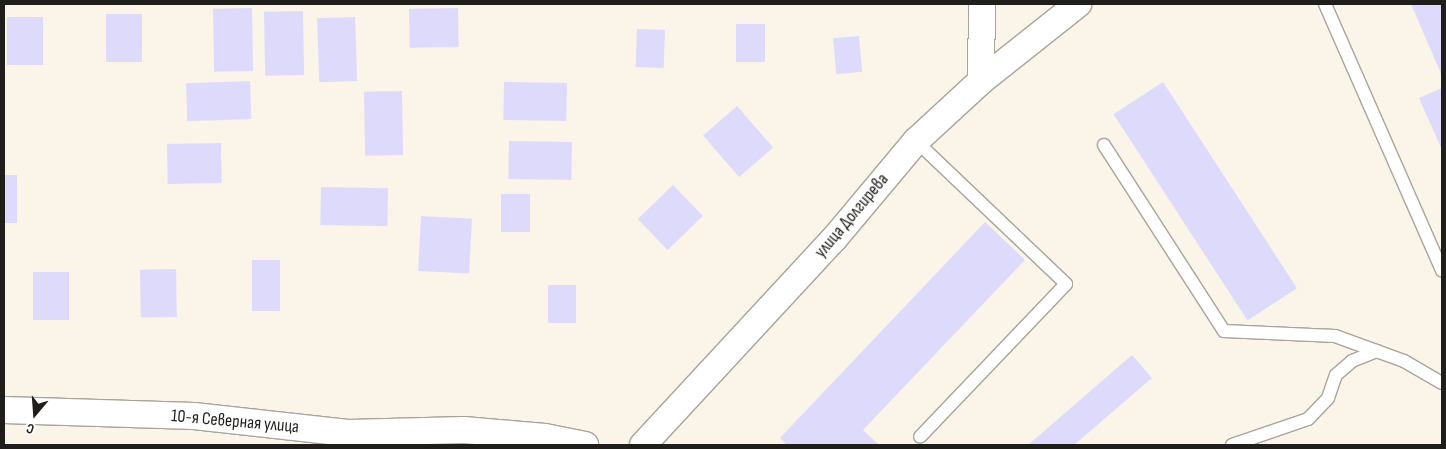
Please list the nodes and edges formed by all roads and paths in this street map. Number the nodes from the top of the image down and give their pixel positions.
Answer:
1 (982, 4) edge
2 (1078, 4) edge
3 (1325, 4) edge
4 (981, 81) junction
5 (916, 141) junction
6 (1104, 145) dead end
7 (1442, 270) edge
8 (1378, 351) junction
9 (1442, 382) edge
10 (4, 410) edge
11 (920, 437) dead end
12 (585, 445) edge
13 (643, 445) edge
14 (1232, 445) edge

1 - 4 street
2 - 4 street, улица Долгирева
3 - 7 lane
4 - 5 street, улица Долгирева
5 - 11 lane
5 - 13 street, улица Долгирева
6 - 8 lane
8 - 9 lane
8 - 14 lane
10 - 12 street, 10-я Северная улица

